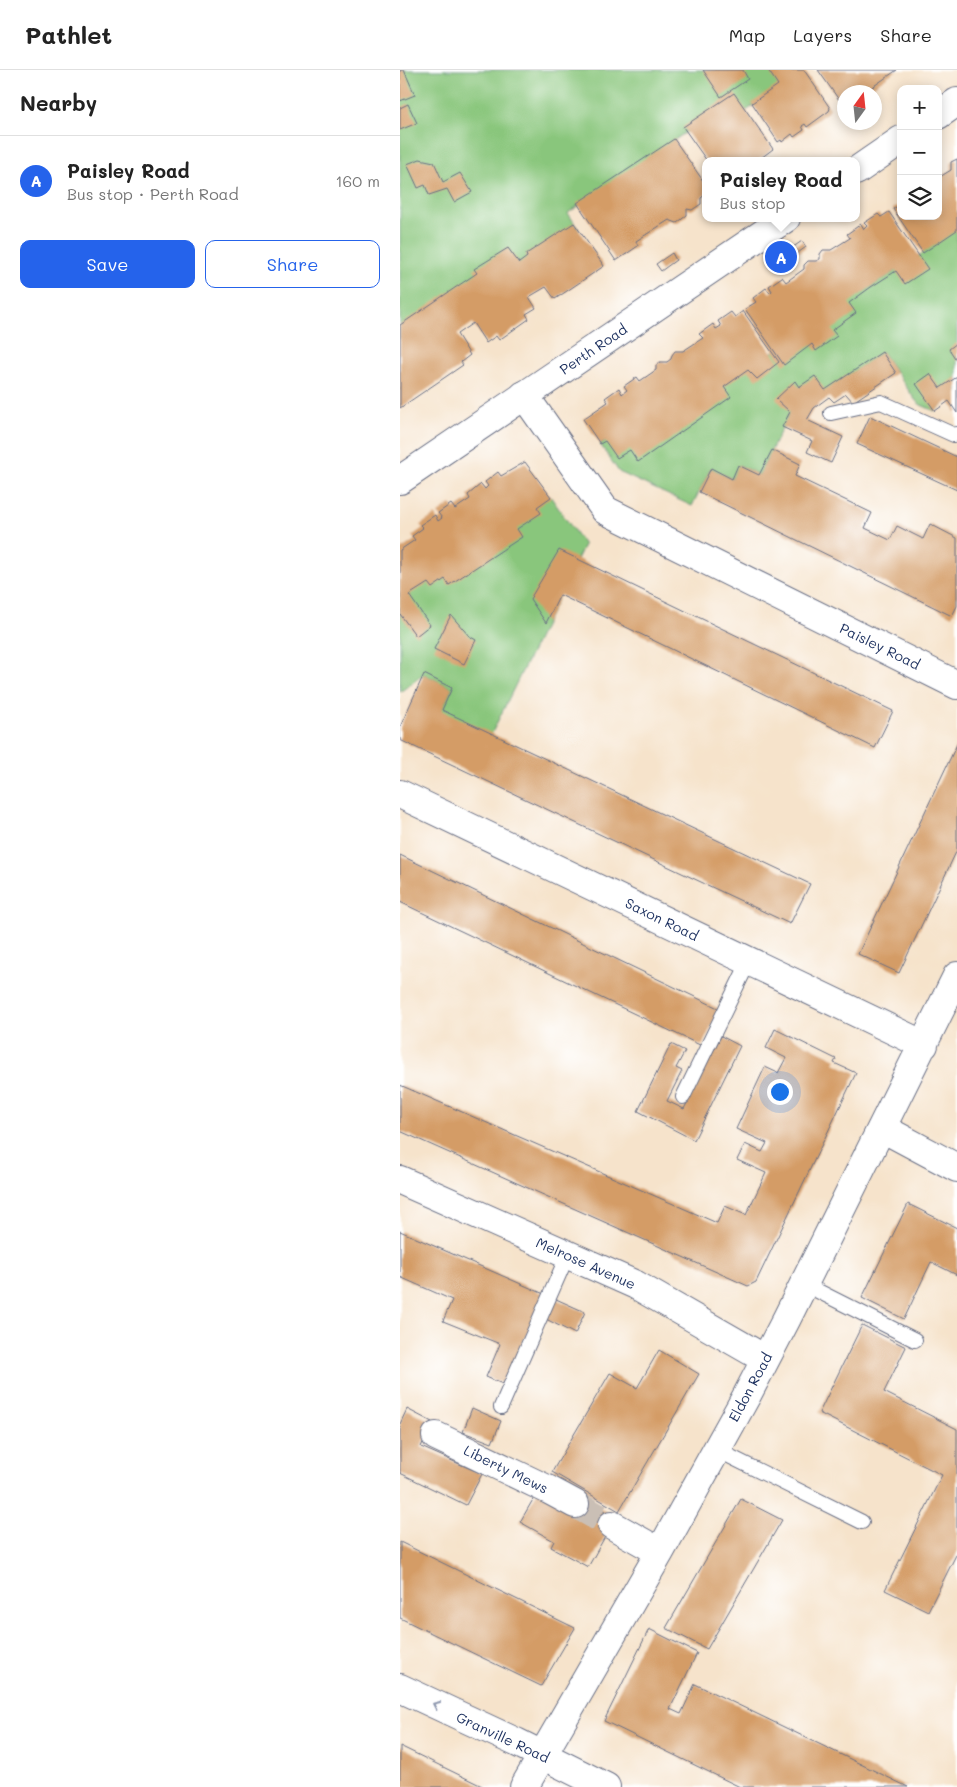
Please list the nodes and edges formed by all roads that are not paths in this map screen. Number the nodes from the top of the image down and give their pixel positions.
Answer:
1 (957, 102) edge
2 (942, 112) edge
3 (897, 143) edge
4 (860, 168) edge
5 (780, 222) edge
6 (524, 396) junction
7 (831, 413) dead end
8 (957, 434) edge
9 (400, 480) edge
10 (957, 685) edge
11 (400, 794) edge
12 (749, 961) junction
13 (957, 976) edge
14 (924, 1045) junction
15 (683, 1097) dead end
16 (882, 1128) junction
17 (957, 1168) edge
18 (400, 1180) edge
19 (568, 1254) junction
20 (804, 1284) junction
21 (915, 1340) dead end
22 (765, 1359) junction
23 (501, 1407) dead end
24 (436, 1436) dead end
25 (717, 1450) junction
26 (575, 1504) tunnel mouth
27 (862, 1522) dead end
28 (612, 1525) tunnel mouth
29 (660, 1552) junction
30 (400, 1688) edge
31 (543, 1755) junction
32 (524, 1787) edge
33 (606, 1787) edge

1 - 2 street
3 - 4 street
5 - 6 street, Perth Road
6 - 9 street, Perth Road
6 - 10 street, Paisley Road
7 - 8 lane
11 - 12 street, Saxon Road
12 - 14 street, Saxon Road
12 - 15 lane
13 - 14 street, Eldon Road
14 - 16 street, Eldon Road
16 - 17 street
16 - 20 street, Eldon Road
18 - 19 street, Melrose Avenue
19 - 22 street, Melrose Avenue
19 - 23 lane
20 - 21 lane
20 - 22 street, Eldon Road
22 - 25 street, Eldon Road
24 - 26 street, Liberty Mews
25 - 27 lane
25 - 29 street, Eldon Road
28 - 29 street
29 - 31 street, Eldon Road
31 -> 30 street, Granville Road
31 - 32 street, Eldon Road
31 - 33 street, Granville Road

